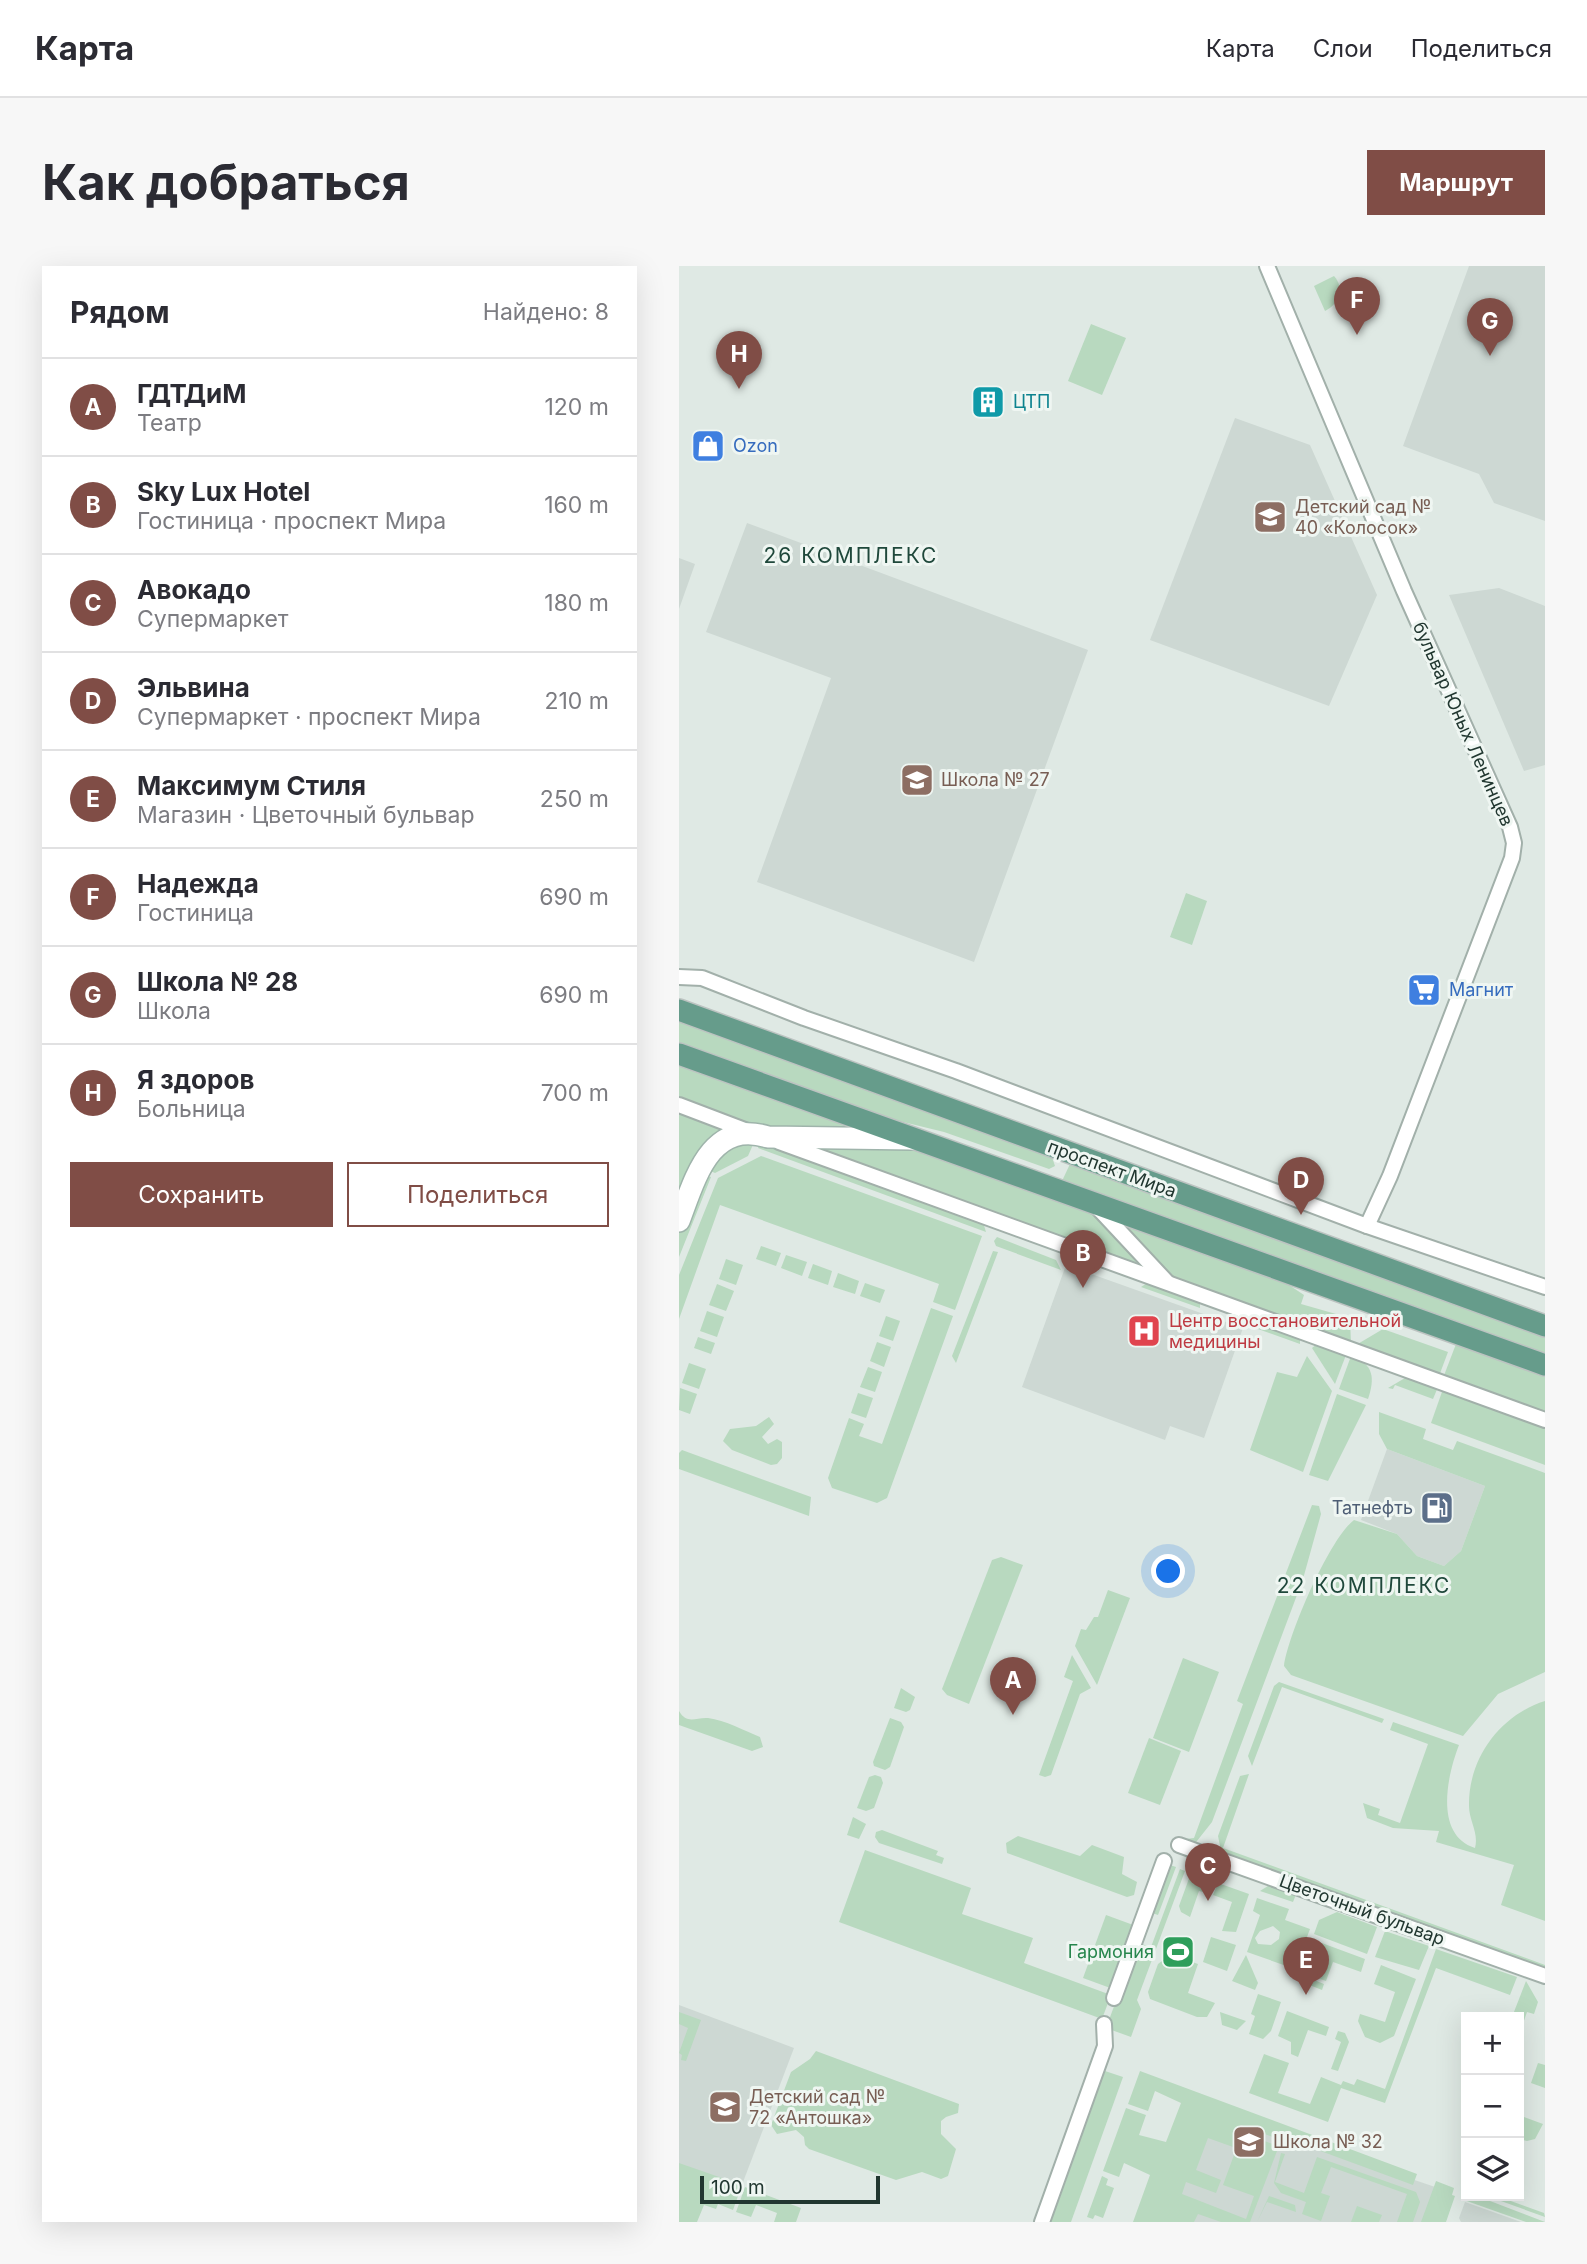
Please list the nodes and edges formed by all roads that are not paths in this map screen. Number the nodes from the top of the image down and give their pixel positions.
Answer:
1 (1267, 266) edge
2 (679, 976) edge
3 (679, 1010) edge
4 (679, 1054) edge
5 (679, 1105) edge
6 (759, 1135) junction
7 (921, 1139) junction
8 (1053, 1148) junction
9 (1039, 1182) junction
10 (1091, 1201) junction
11 (679, 1221) edge
12 (1367, 1226) junction
13 (1169, 1284) junction
14 (1545, 1287) edge
15 (1545, 1326) edge
16 (1545, 1365) edge
17 (1545, 1420) edge
18 (1179, 1845) dead end
19 (1164, 1861) dead end
20 (1545, 1976) edge
21 (1114, 1998) dead end
22 (1104, 2024) dead end
23 (1042, 2222) edge

1 - 12 street, бульвар Юных Ленинцев
2 - 12 street
3 - 8 main road, проспект Мира
4 - 7 main road, проспект Мира
5 - 6 street
6 - 7 street
6 - 11 street
6 - 13 street
7 - 9 main road, проспект Мира
8 - 9 main road
8 - 15 main road, проспект Мира
9 - 10 main road, проспект Мира
10 - 13 street
10 - 16 main road, проспект Мира
12 - 14 street
13 - 17 street
18 - 20 street, Цветочный бульвар
19 - 21 street
22 - 23 street

